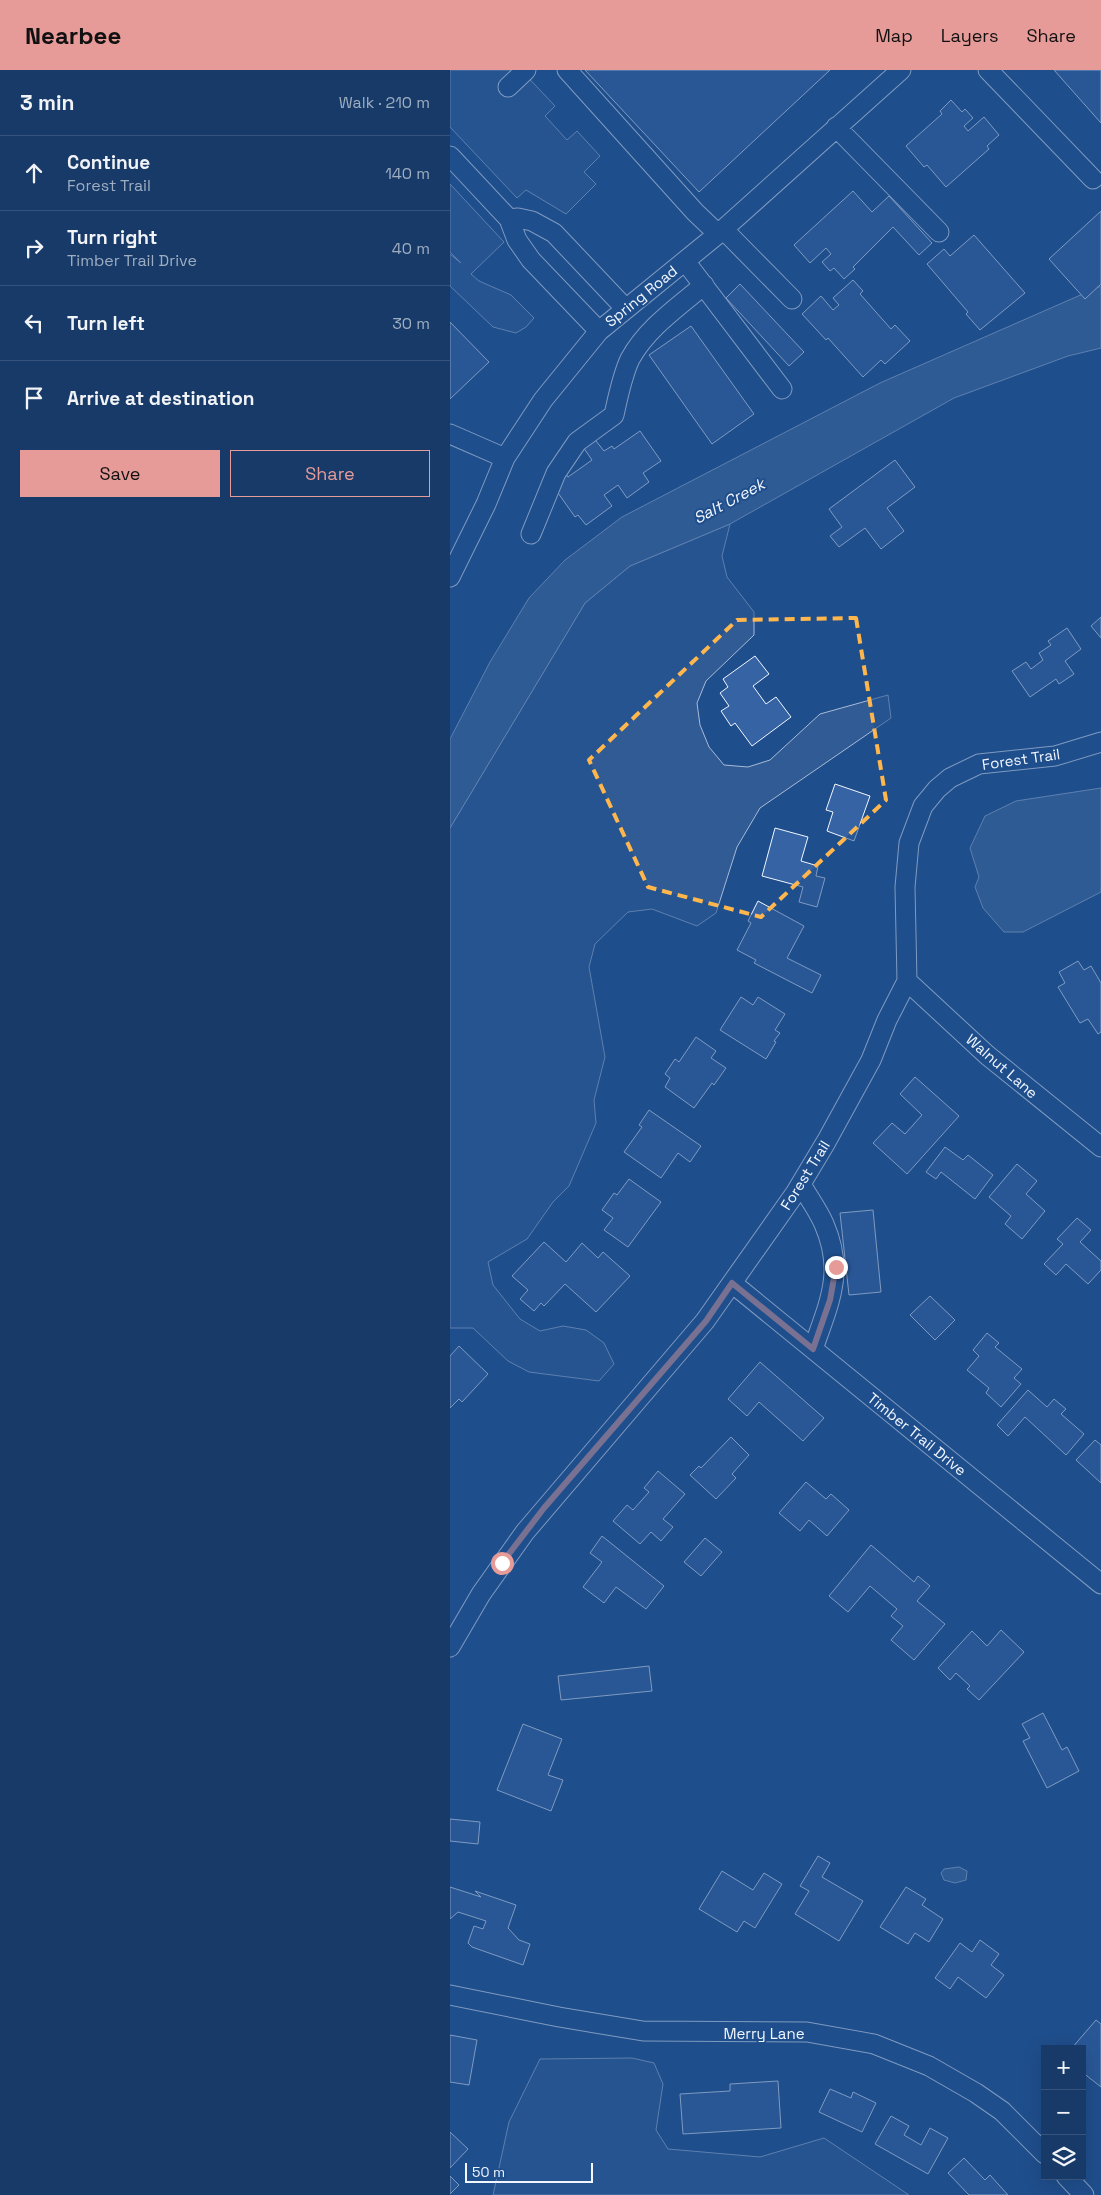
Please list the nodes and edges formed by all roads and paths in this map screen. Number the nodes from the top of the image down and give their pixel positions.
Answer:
1 (526, 70) edge
2 (567, 70) edge
3 (901, 70) edge
4 (988, 70) edge
5 (508, 87) dead end
6 (836, 127) junction
7 (450, 156) edge
8 (1093, 179) dead end
9 (509, 219) junction
10 (721, 231) junction
11 (939, 232) dead end
12 (685, 261) junction
13 (704, 285) junction
14 (792, 299) dead end
15 (625, 308) junction
16 (599, 331) junction
17 (782, 389) dead end
18 (450, 434) edge
19 (505, 458) junction
20 (531, 534) dead end
21 (450, 577) edge
22 (1101, 742) edge
23 (908, 980) junction
24 (1101, 1146) edge
25 (801, 1184) junction
26 (732, 1283) junction
27 (813, 1349) junction
28 (1101, 1584) edge
29 (450, 1647) edge
30 (450, 1995) edge
31 (1041, 2150) edge
32 (1070, 2180) edge
33 (1084, 2195) edge

1 - 5 street
2 - 10 street
3 - 6 street, Spring Road
4 - 8 street
6 - 10 street, Spring Road
6 - 11 street
7 - 9 street
9 - 15 street
9 - 16 street
10 - 12 street, Spring Road
10 - 14 street
12 - 13 street
12 - 15 street, Spring Road
13 - 17 street
13 - 20 street
15 - 16 street, Spring Road
16 - 19 street, Spring Road
18 - 19 street
19 - 21 street, Spring Road
22 - 23 street, Forest Trail
23 - 24 street, Walnut Lane
23 - 25 street, Forest Trail
25 - 26 street, Forest Trail
25 - 27 street
26 - 27 street, Timber Trail Drive
26 - 29 street, Forest Trail
27 - 28 street, Timber Trail Drive
30 - 31 street, Merry Lane
32 - 33 street

